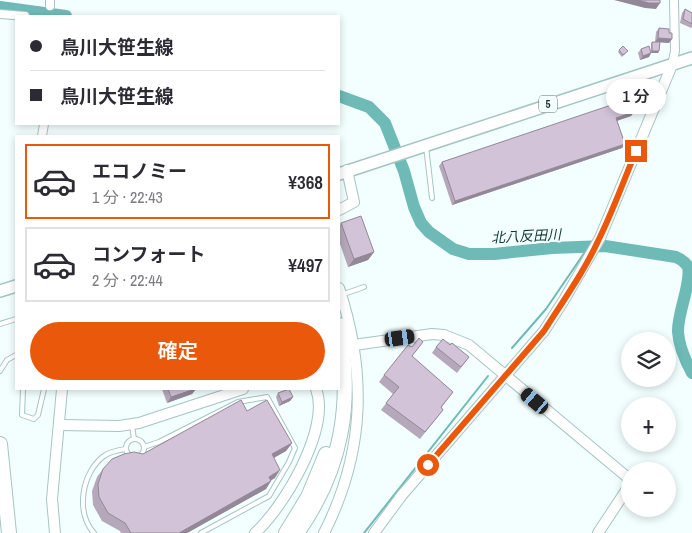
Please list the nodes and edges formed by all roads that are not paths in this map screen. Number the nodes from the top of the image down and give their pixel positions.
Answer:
1 (674, 0) edge
2 (0, 14) edge
3 (15, 15) edge
4 (692, 58) edge
5 (672, 65) junction
6 (426, 144) junction
7 (343, 172) edge
8 (432, 198) dead end
9 (340, 209) edge
10 (15, 286) edge
11 (364, 287) dead end
12 (0, 291) edge
13 (340, 291) edge
14 (15, 319) edge
15 (0, 324) edge
16 (340, 332) edge
17 (354, 345) junction
18 (15, 355) edge
19 (0, 371) edge
20 (505, 376) junction
21 (23, 390) edge
22 (44, 390) edge
23 (62, 390) edge
24 (240, 390) edge
25 (317, 390) edge
26 (336, 390) edge
27 (60, 425) junction
28 (132, 425) junction
29 (134, 439) junction
30 (0, 444) edge
31 (144, 447) junction
32 (126, 449) junction
33 (207, 532) edge
34 (9, 533) edge
35 (54, 533) edge
36 (94, 533) edge
37 (201, 533) edge
38 (255, 533) edge
39 (286, 533) edge
40 (298, 533) edge
41 (324, 533) edge
42 (374, 533) edge
43 (598, 533) edge

1 - 5 street
2 - 3 street
4 - 5 main road, 5
5 - 6 main road, 5
5 - 20 street
6 - 7 main road, 5
6 - 8 lane
7 - 9 street
10 - 12 main road
11 - 13 lane
13 - 17 street
14 - 15 lane
16 - 40 highway
17 - 20 street
17 - 41 street
18 - 19 lane
20 - 42 street
20 - 43 street
21 - 22 lane
23 - 27 street
24 - 28 street
25 - 38 street
26 - 39 highway
27 - 28 street
27 - 35 street
28 - 29 lane
29 - 31 lane
29 - 32 lane
30 - 34 highway
31 - 32 lane
31 - 33 lane
32 - 36 lane
33 - 37 lane

